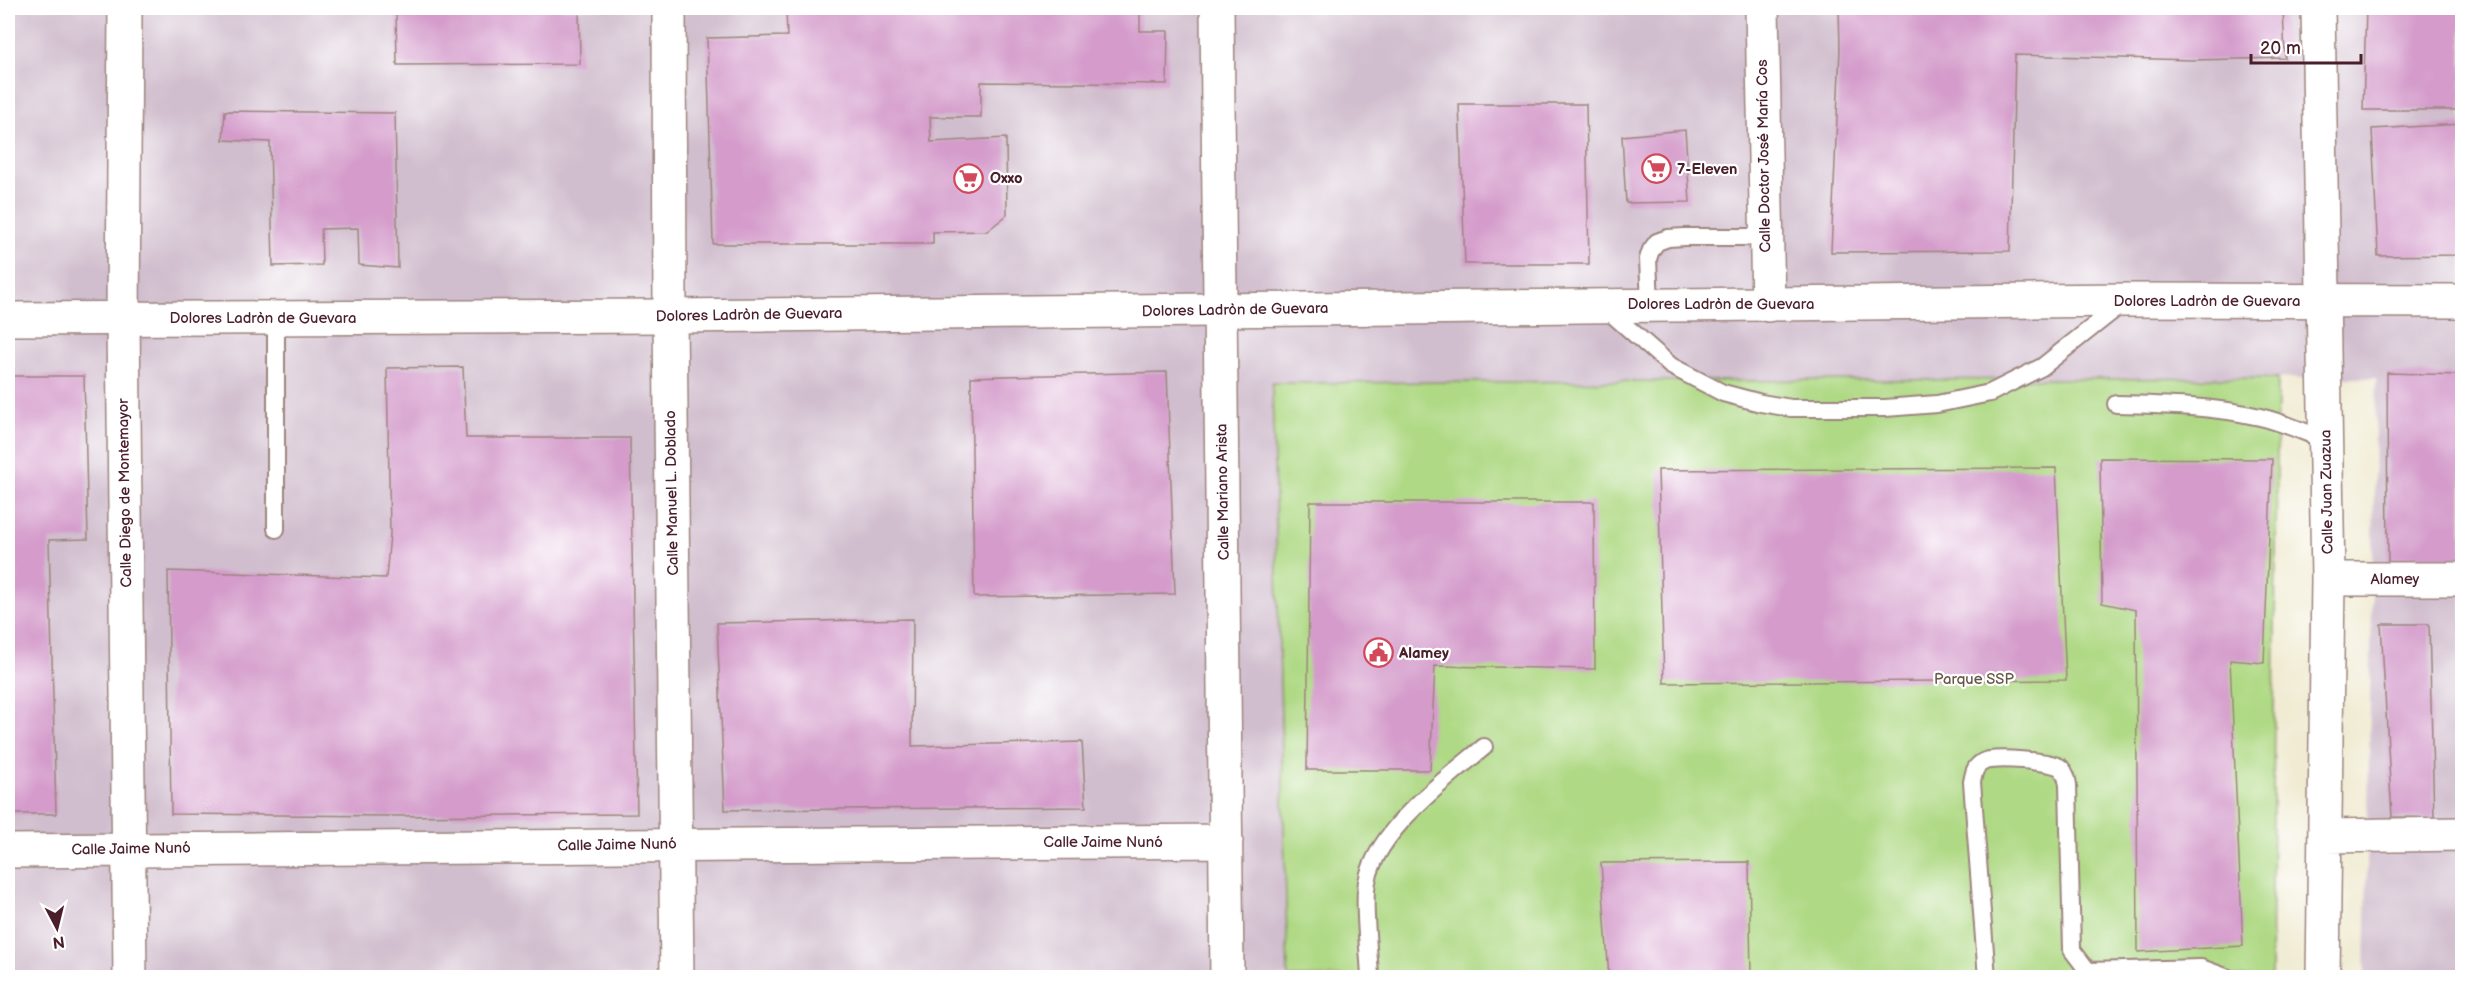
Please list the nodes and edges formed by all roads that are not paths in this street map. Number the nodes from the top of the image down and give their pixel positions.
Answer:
1 (124, 8) edge
2 (669, 8) edge
3 (1217, 8) edge
4 (1762, 8) edge
5 (2318, 8) edge
6 (1766, 237) junction
7 (2127, 300) junction
8 (2463, 301) edge
9 (2325, 302) junction
10 (1601, 304) junction
11 (1650, 304) junction
12 (1768, 305) junction
13 (1221, 310) junction
14 (670, 316) junction
15 (123, 318) junction
16 (276, 318) junction
17 (8, 319) edge
18 (2116, 404) dead end
19 (2326, 440) junction
20 (276, 529) dead end
21 (2328, 579) junction
22 (2463, 579) edge
23 (1484, 747) dead end
24 (2463, 834) edge
25 (2326, 836) junction
26 (1226, 841) junction
27 (677, 844) junction
28 (129, 849) junction
29 (8, 851) edge
30 (2201, 973) edge
31 (130, 978) edge
32 (677, 978) edge
33 (1227, 978) edge
34 (1371, 978) edge
35 (1987, 978) edge
36 (2228, 978) edge
37 (2323, 978) edge

1 - 15 street, Calle Diego de Montemayor
2 - 14 street, Calle Manuel L. Doblado
3 - 13 street, Calle Mariano Arista
4 - 6 street, Calle Doctor José María Cos
5 - 9 street, Calle Juan Zuazua
6 - 11 lane
6 - 12 street, Calle Doctor José María Cos
7 - 9 street, Dolores Ladròn de Guevara
7 - 10 lane
7 - 12 street, Dolores Ladròn de Guevara
8 - 9 street, Dolores Ladròn de Guevara
9 - 19 street, Calle Juan Zuazua
10 - 11 street, Dolores Ladròn de Guevara
10 - 13 street, Dolores Ladròn de Guevara
11 - 12 street, Dolores Ladròn de Guevara
13 - 14 street, Dolores Ladròn de Guevara
13 - 26 street, Calle Mariano Arista
14 - 16 street, Dolores Ladròn de Guevara
14 - 27 street, Calle Manuel L. Doblado
15 - 16 street, Dolores Ladròn de Guevara
15 - 17 street, Dolores Ladròn de Guevara
15 - 28 street, Calle Diego de Montemayor
16 - 20 lane
18 - 19 lane
19 - 21 street, Calle Juan Zuazua
21 - 22 street, Alamey
21 - 25 street, Calle Juan Zuazua
23 - 34 lane
24 - 25 street
25 - 37 street, Calle Juan Zuazua
26 - 27 street, Calle Jaime Nunó
26 - 33 street, Calle Mariano Arista
27 - 28 street, Calle Jaime Nunó
27 - 32 street, Calle Manuel L. Doblado
28 - 29 street, Calle Jaime Nunó
28 - 31 street, Calle Diego de Montemayor
30 - 35 lane
30 - 36 lane

